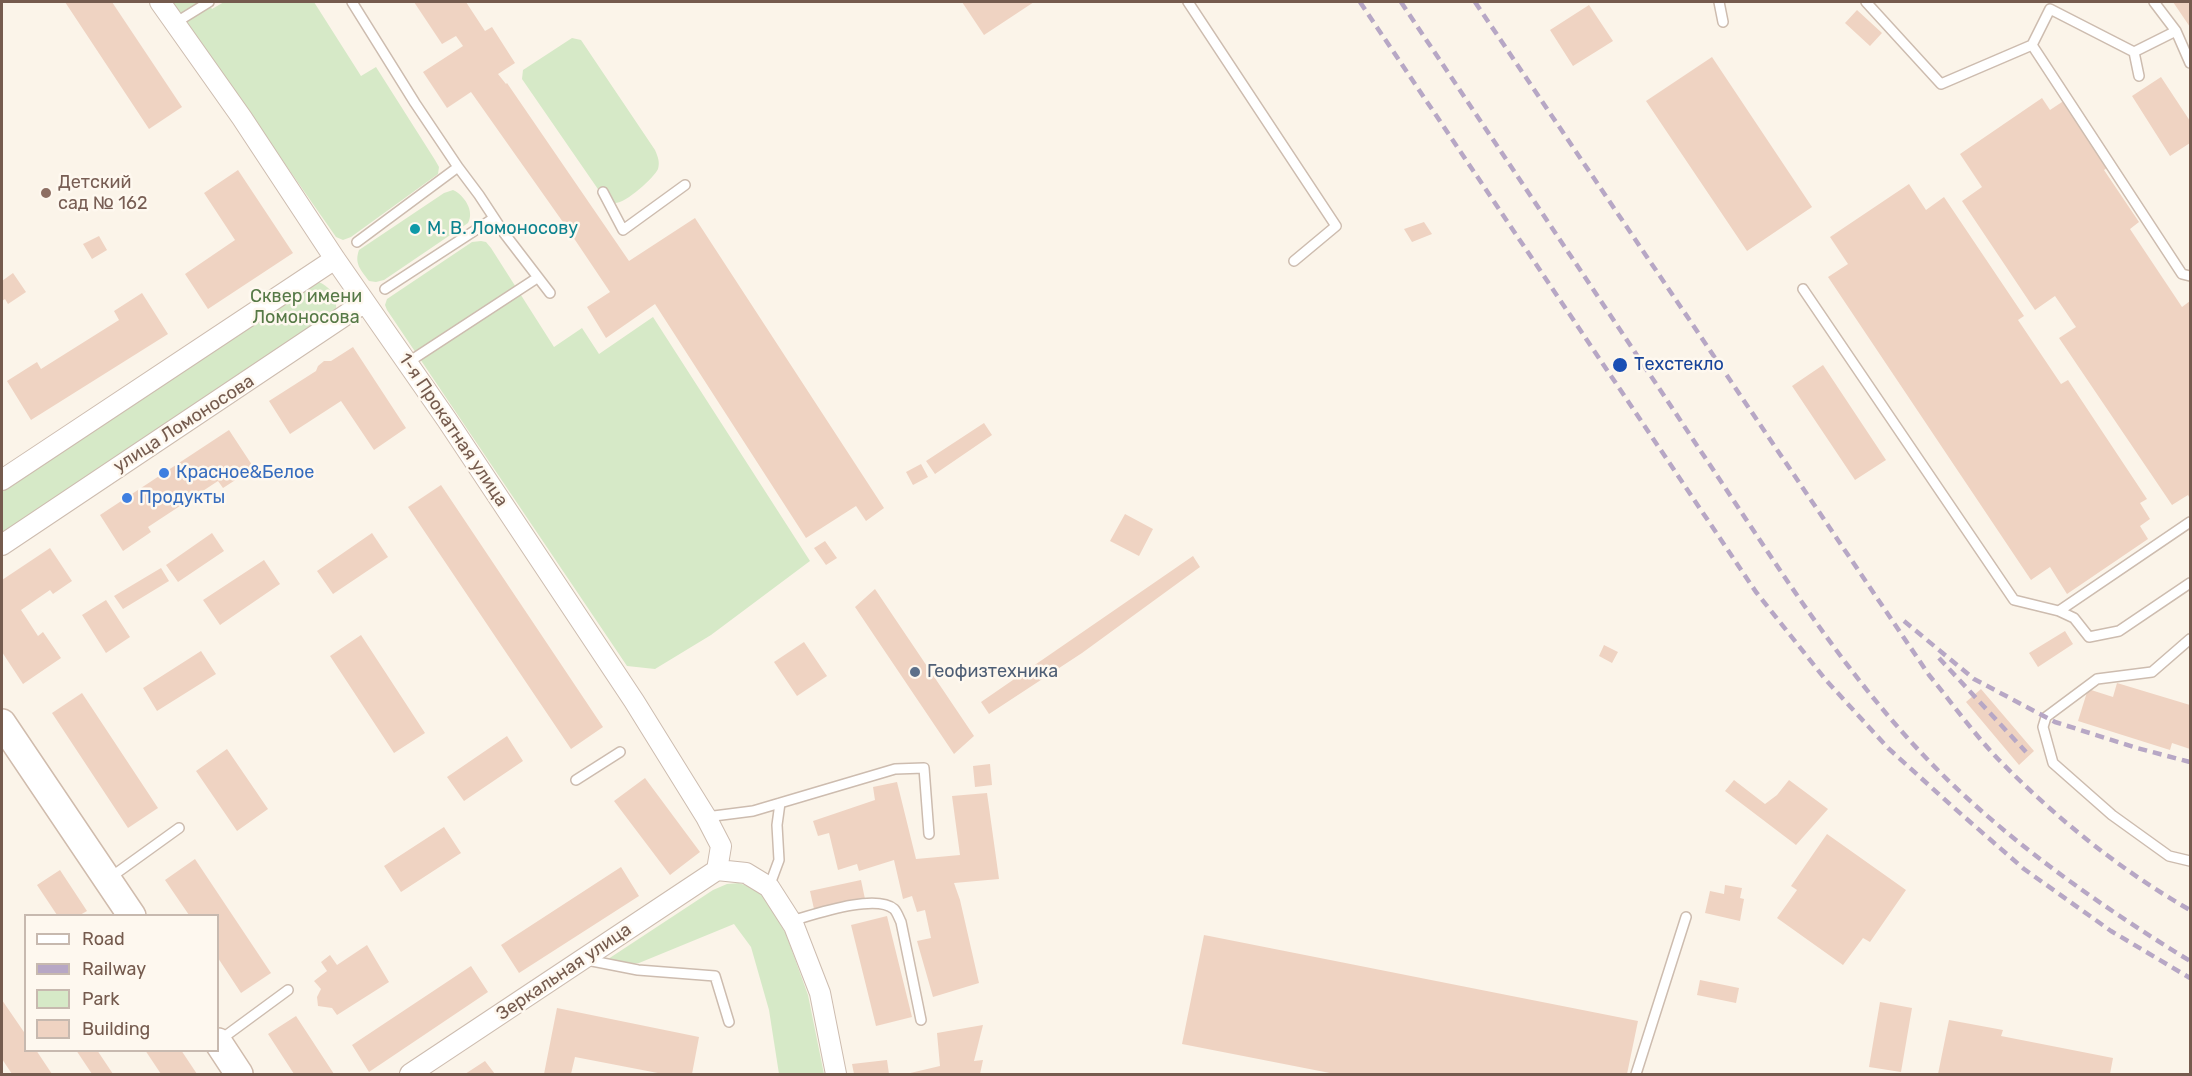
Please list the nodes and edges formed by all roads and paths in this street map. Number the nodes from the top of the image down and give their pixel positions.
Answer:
1 (160, 2) edge
2 (209, 2) edge
3 (352, 2) edge
4 (1188, 2) edge
5 (1719, 2) edge
6 (1866, 2) edge
7 (2154, 2) edge
8 (1723, 22) dead end
9 (175, 23) junction
10 (2175, 31) junction
11 (2031, 45) junction
12 (2134, 52) junction
13 (2190, 63) edge
14 (2139, 76) dead end
15 (458, 167) junction
16 (685, 185) dead end
17 (603, 192) dead end
18 (494, 218) junction
19 (357, 242) dead end
20 (335, 259) junction
21 (1294, 261) dead end
22 (2190, 276) edge
23 (537, 278) junction
24 (385, 289) dead end
25 (1803, 289) dead end
26 (550, 293) dead end
27 (365, 302) junction
28 (407, 363) junction
29 (2, 480) edge
30 (2190, 522) edge
31 (2, 545) edge
32 (2190, 583) edge
33 (2059, 611) junction
34 (2190, 639) edge
35 (2, 723) edge
36 (620, 752) dead end
37 (576, 780) dead end
38 (780, 803) junction
39 (706, 817) junction
40 (179, 828) dead end
41 (929, 834) dead end
42 (2190, 861) edge
43 (717, 870) junction
44 (108, 879) junction
45 (769, 887) junction
46 (131, 914) edge
47 (1686, 917) dead end
48 (791, 921) junction
49 (585, 959) junction
50 (288, 990) dead end
51 (921, 1020) dead end
52 (729, 1022) dead end
53 (219, 1041) edge
54 (219, 1043) edge
55 (240, 1074) edge
56 (410, 1074) edge
57 (836, 1074) edge
58 (1635, 1074) edge

1 - 9 street, 1-я Прокатная улица
2 - 9 lane
3 - 15 lane
4 - 21 lane
5 - 8 lane
6 - 11 lane
7 - 10 lane
9 - 20 street, 1-я Прокатная улица
10 - 12 lane
10 - 13 lane
11 - 12 lane
11 - 22 lane
12 - 14 lane
15 - 18 lane
15 - 19 lane
16 - 17 lane
18 - 23 lane
18 - 24 lane
20 - 27 street, 1-я Прокатная улица
20 - 29 street
23 - 26 lane
23 - 28 lane
25 - 33 lane
27 - 28 street, 1-я Прокатная улица
27 - 31 street, улица Ломоносова
28 - 39 street, 1-я Прокатная улица
30 - 33 lane
32 - 33 lane
34 - 42 lane
35 - 44 street
36 - 37 lane
38 - 39 lane
38 - 41 lane
38 - 45 lane
39 - 43 street, 1-я Прокатная улица
40 - 44 lane
43 - 45 street
43 - 49 street, Зеркальная улица
44 - 46 street
45 - 48 street
47 - 58 lane
48 - 51 lane
48 - 57 street
49 - 52 lane
49 - 56 street, Зеркальная улица
50 - 53 lane
54 - 55 street

